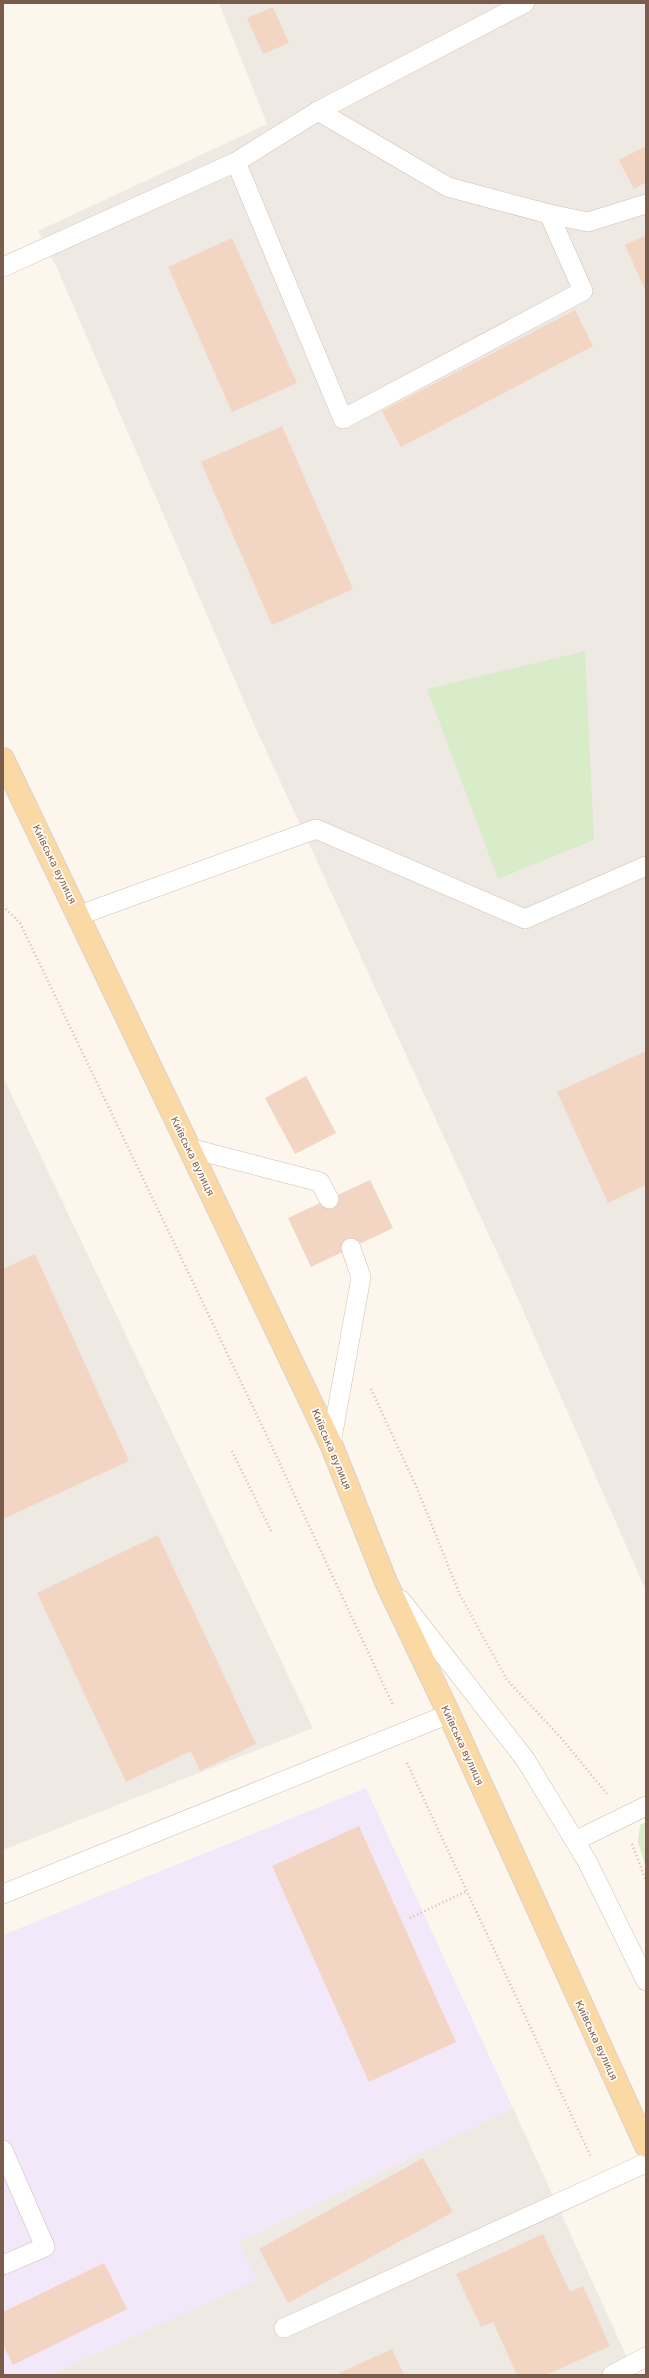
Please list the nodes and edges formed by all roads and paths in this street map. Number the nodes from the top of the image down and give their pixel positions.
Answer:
1 (525, 3) edge
2 (318, 111) junction
3 (236, 162) junction
4 (646, 204) edge
5 (549, 214) junction
6 (3, 267) edge
7 (3, 758) edge
8 (646, 866) edge
9 (3, 906) edge
10 (80, 915) junction
11 (189, 1148) junction
12 (329, 1199) dead end
13 (351, 1248) dead end
14 (348, 1351) junction
15 (331, 1444) junction
16 (232, 1451) dead end
17 (272, 1533) dead end
18 (386, 1582) junction
19 (449, 1714) junction
20 (395, 1736) junction
21 (646, 1806) edge
22 (621, 1818) junction
23 (575, 1841) junction
24 (646, 1881) edge
25 (467, 1891) junction
26 (3, 1894) edge
27 (410, 1918) dead end
28 (646, 1981) edge
29 (646, 2146) edge
30 (3, 2150) edge
31 (646, 2163) edge
32 (603, 2183) junction
33 (3, 2265) edge
34 (284, 2328) dead end
35 (646, 2357) edge
36 (612, 2375) edge

1 - 2 lane
2 - 3 lane
2 - 5 lane
3 - 5 lane
3 - 6 lane
4 - 5 lane
7 - 10 main road, Київська вулиця
8 - 10 lane
9 - 20 path
10 - 11 main road, Київська вулиця
11 - 12 lane
11 - 15 main road, Київська вулиця
13 - 14 lane
14 - 15 lane
14 - 22 path
15 - 18 main road, Київська вулиця
16 - 17 path
18 - 19 main road, Київська вулиця
18 - 23 lane
19 - 20 lane
19 - 29 main road, Київська вулиця
20 - 25 path
20 - 26 lane
21 - 22 lane
22 - 23 lane
22 - 24 path
23 - 28 lane
25 - 27 path
25 - 32 path
30 - 33 lane
31 - 32 lane
32 - 34 lane
35 - 36 lane

